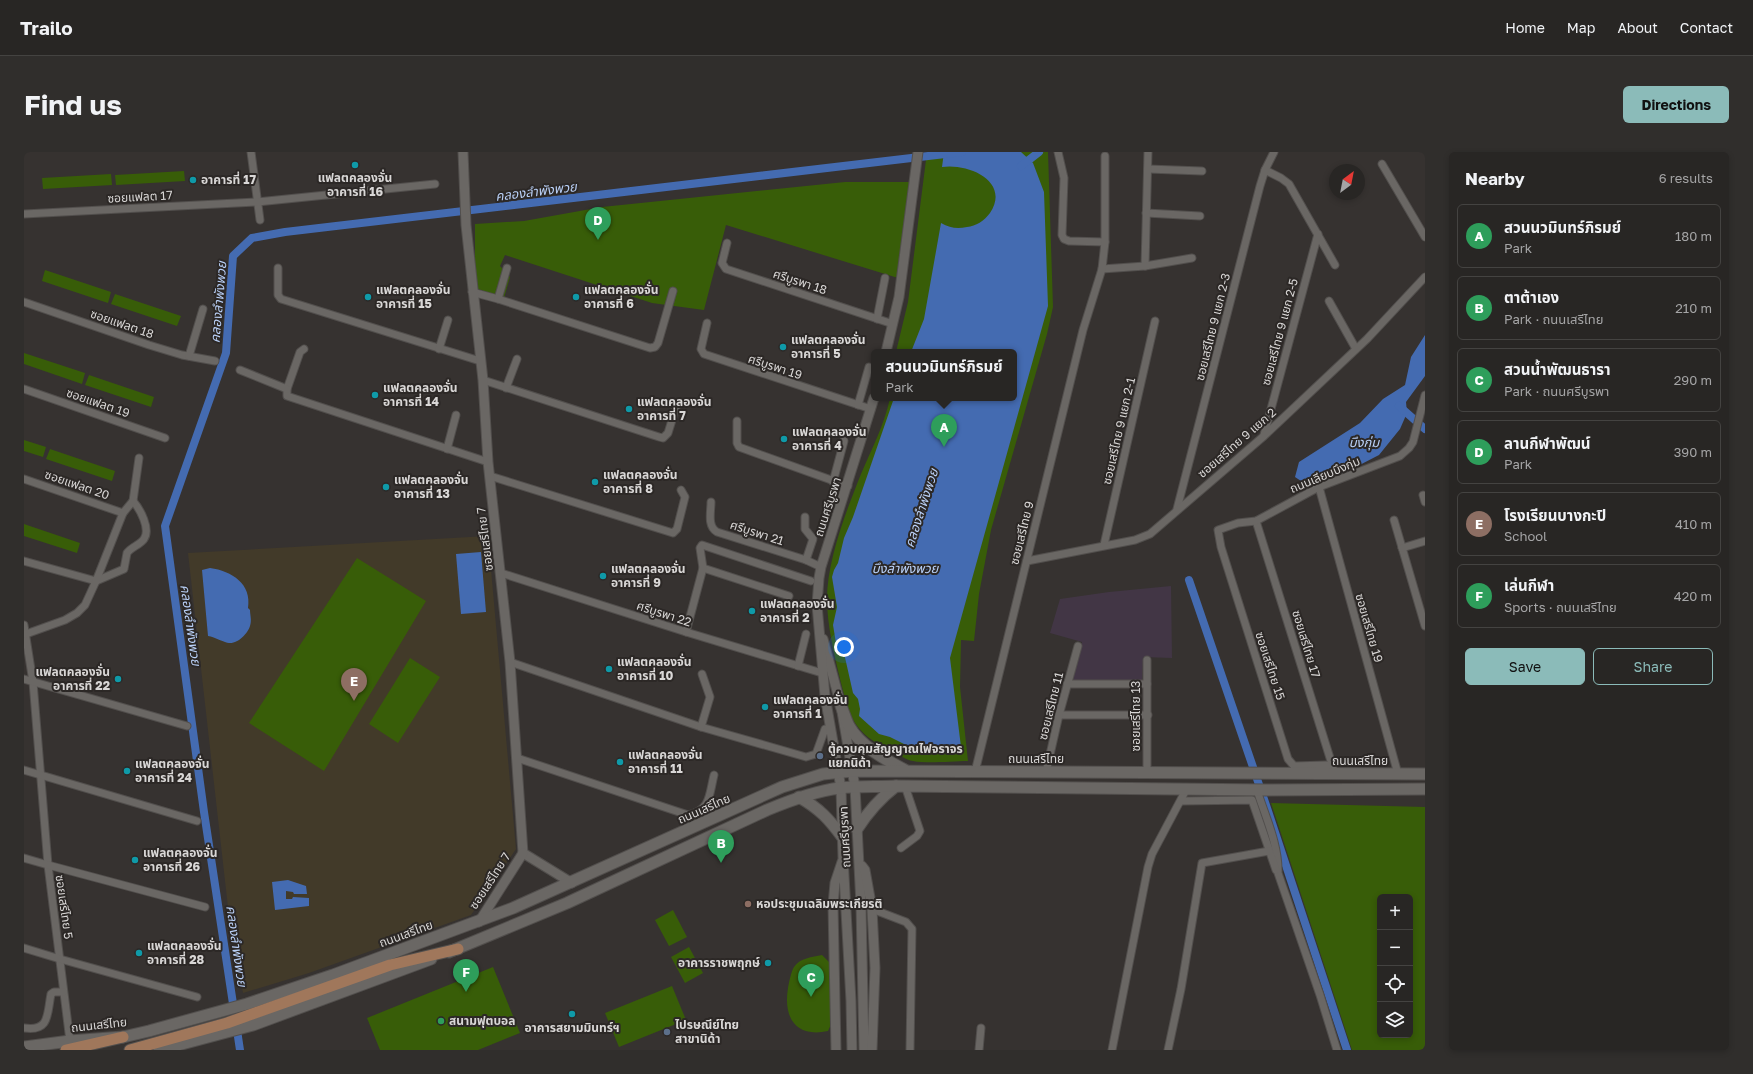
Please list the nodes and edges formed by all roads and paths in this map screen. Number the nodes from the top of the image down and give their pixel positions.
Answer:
1 (251, 152) edge
2 (463, 152) edge
3 (918, 152) edge
4 (1058, 152) edge
5 (1148, 152) edge
6 (1274, 152) edge
7 (1105, 156) dead end
8 (1382, 164) dead end
9 (1148, 169) junction
10 (1202, 170) dead end
11 (1265, 170) junction
12 (436, 184) dead end
13 (257, 202) junction
14 (1146, 213) junction
15 (24, 214) edge
16 (1200, 216) dead end
17 (260, 220) dead end
18 (1318, 234) junction
19 (1425, 237) edge
20 (1105, 242) junction
21 (726, 243) dead end
22 (1192, 258) dead end
23 (1335, 265) dead end
24 (1145, 266) junction
25 (278, 268) dead end
26 (507, 268) dead end
27 (1102, 269) junction
28 (1425, 277) edge
29 (885, 278) dead end
30 (673, 291) dead end
31 (472, 292) junction
32 (498, 299) junction
33 (1329, 301) dead end
34 (24, 302) edge
35 (203, 309) dead end
36 (877, 319) junction
37 (448, 320) dead end
38 (1155, 321) dead end
39 (708, 323) dead end
40 (893, 324) junction
41 (304, 349) dead end
42 (439, 349) junction
43 (887, 349) edge
44 (1356, 349) junction
45 (189, 356) junction
46 (517, 359) dead end
47 (214, 361) dead end
48 (480, 361) junction
49 (869, 366) dead end
50 (240, 370) dead end
51 (483, 380) junction
52 (506, 388) junction
53 (24, 389) edge
54 (287, 389) junction
55 (1425, 395) edge
56 (873, 401) edge
57 (677, 404) dead end
58 (858, 405) junction
59 (871, 409) junction
60 (456, 415) dead end
61 (737, 421) dead end
62 (1264, 436) junction
63 (165, 438) dead end
64 (844, 441) dead end
65 (447, 449) junction
66 (139, 458) dead end
67 (488, 462) junction
68 (490, 476) junction
69 (24, 478) edge
70 (833, 482) junction
71 (848, 486) junction
72 (1319, 487) junction
73 (681, 490) dead end
74 (133, 501) junction
75 (711, 502) dead end
76 (1177, 509) junction
77 (123, 513) junction
78 (805, 517) dead end
79 (1394, 520) dead end
80 (1256, 521) junction
81 (1219, 529) joint
82 (1425, 541) edge
83 (1104, 545) junction
84 (1402, 548) junction
85 (806, 560) junction
86 (24, 561) edge
87 (1027, 561) junction
88 (821, 567) junction
89 (703, 568) junction
90 (501, 573) junction
91 (96, 581) junction
92 (811, 581) dead end
93 (789, 596) dead end
94 (24, 624) edge
95 (819, 626) junction
96 (1425, 626) edge
97 (686, 632) junction
98 (26, 634) junction
99 (806, 634) dead end
100 (1078, 646) dead end
101 (1147, 660) dead end
102 (510, 662) junction
103 (798, 666) junction
104 (822, 673) junction
105 (702, 674) dead end
106 (24, 680) edge
107 (33, 682) junction
108 (1067, 684) junction
109 (1147, 684) junction
110 (841, 706) junction
111 (1059, 715) junction
112 (1148, 715) junction
113 (187, 726) dead end
114 (702, 727) junction
115 (825, 729) dead end
116 (517, 758) junction
117 (24, 770) edge
118 (853, 771) junction
119 (907, 771) junction
120 (839, 772) junction
121 (974, 772) junction
122 (1046, 772) junction
123 (1147, 773) junction
124 (1335, 774) junction
125 (1398, 774) junction
126 (1425, 774) edge
127 (41, 775) junction
128 (714, 775) dead end
129 (900, 786) junction
130 (855, 787) junction
131 (841, 788) junction
132 (1187, 788) junction
133 (1425, 789) edge
134 (1257, 790) junction
135 (799, 797) junction
136 (1181, 801) junction
137 (197, 821) dead end
138 (857, 829) junction
139 (843, 838) junction
140 (901, 848) dead end
141 (1270, 851) junction
142 (522, 853) junction
143 (843, 857) junction
144 (24, 858) edge
145 (858, 860) junction
146 (48, 866) junction
147 (1278, 873) junction
148 (572, 883) junction
149 (206, 907) dead end
150 (872, 909) junction
151 (478, 922) junction
152 (24, 948) edge
153 (458, 949) junction
154 (60, 959) junction
155 (63, 992) junction
156 (197, 998) dead end
157 (24, 1028) edge
158 (981, 1028) dead end
159 (68, 1045) edge
160 (24, 1047) edge
161 (130, 1050) edge
162 (159, 1050) edge
163 (836, 1050) edge
164 (852, 1050) edge
165 (864, 1050) edge
166 (872, 1050) edge
167 (910, 1050) edge
168 (979, 1050) edge
169 (1112, 1050) edge
170 (1168, 1050) edge
171 (1337, 1050) edge

1 - 13 street
2 - 31 street, ซอยเสรีไทย 7
3 - 40 street
4 - 20 street
5 - 9 street
6 - 11 street, ซอยเสรีไทย 9 แยก 2-3
7 - 20 street, ซอยเสรีไทย 9
8 - 19 street
9 - 10 street
9 - 14 street
11 - 18 street
11 - 76 street, ซอยเสรีไทย 9 แยก 2-3
12 - 13 street, ซอยแฟลต 17
13 - 15 street, ซอยแฟลต 17
13 - 17 street
14 - 16 street
14 - 24 street
18 - 23 street
18 - 62 street, ซอยเสรีไทย 9 แยก 2-5
20 - 27 street, ซอยเสรีไทย 9
21 - 36 street, ศรีบูรพา 18
22 - 24 street
24 - 27 street
25 - 42 street
26 - 32 street
27 - 87 street, ซอยเสรีไทย 9
28 - 44 street, ซอยเสรีไทย 9 แยก 2
29 - 36 street
30 - 32 street
31 - 32 street
31 - 48 street, ซอยเสรีไทย 7
33 - 44 street
34 - 45 street, ซอยแฟลต 18
35 - 45 street
36 - 40 street, ศรีบูรพา 18
37 - 42 street
38 - 83 street, ซอยเสรีไทย 9 แยก 2-1
39 - 58 street, ศรีบูรพา 19
40 - 43 street
41 - 54 street
42 - 48 street
44 - 62 street, ซอยเสรีไทย 9 แยก 2
45 - 47 street, ซอยแฟลต 18
46 - 52 street
48 - 51 street, ซอยเสรีไทย 7
49 - 58 street
50 - 54 street
51 - 52 street
51 - 67 street, ซอยเสรีไทย 7
52 - 57 street
53 - 63 street, ซอยแฟลต 19
54 - 65 street
55 - 72 street, ถนนเลียบบึงกุ่ม
56 - 59 street, ถนนศรีบูรพา
58 - 59 street, ศรีบูรพา 19
59 - 71 street, ถนนศรีบูรพา
60 - 65 street
61 - 70 street
62 - 76 street, ซอยเสรีไทย 9 แยก 2
64 - 70 street
65 - 67 street
66 - 74 street
67 - 68 street, ซอยเสรีไทย 7
68 - 73 street
68 - 90 street, ซอยเสรีไทย 7
69 - 77 street, ซอยแฟลต 20
70 - 71 street
71 - 88 street, ถนนศรีบูรพา
72 - 80 street, ถนนเลียบบึงกุ่ม
72 - 125 street, ซอยเสรีไทย 19
74 - 77 street
74 - 91 street
75 - 85 street, ศรีบูรพา 21
76 - 83 street, ซอยเสรีไทย 9 แยก 2
77 - 91 street
78 - 85 street
79 - 84 street
80 - 81 street, ถนนเลียบบึงกุ่ม
80 - 124 street, ซอยเสรีไทย 17
81 - 124 street, ซอยเสรีไทย 15
82 - 84 street
83 - 87 street, ซอยเสรีไทย 9 แยก 2
84 - 96 street
85 - 88 street, ศรีบูรพา 21
86 - 91 street
87 - 121 street, ซอยเสรีไทย 9
88 - 95 street, ถนนศรีบูรพา
89 - 92 street
89 - 93 street
89 - 97 street
90 - 97 street, ศรีบูรพา 22
90 - 102 street, ซอยเสรีไทย 7
91 - 98 street
94 - 98 street, ซอยเสรีไทย 5
95 - 104 street, ถนนศรีบูรพา
95 - 110 street, ถนนศรีบูรพา
97 - 103 street, ศรีบูรพา 22
98 - 107 street, ซอยเสรีไทย 5
99 - 103 street
100 - 108 street, ซอยเสรีไทย 11
101 - 109 street, ซอยเสรีไทย 13
102 - 114 street
102 - 116 street, ซอยเสรีไทย 7
103 - 104 street, ศรีบูรพา 22
104 - 120 street, ถนนศรีบูรพา
105 - 114 street
106 - 107 street
107 - 113 street
107 - 127 street, ซอยเสรีไทย 5
108 - 109 street
108 - 111 street, ซอยเสรีไทย 11
109 - 112 street, ซอยเสรีไทย 13
110 - 118 street, ถนนศรีบูรพา
110 - 119 main road
111 - 112 street
111 - 122 street, ซอยเสรีไทย 11
112 - 123 street, ซอยเสรีไทย 13
114 - 115 street
116 - 128 street
116 - 142 street, ซอยเสรีไทย 7
117 - 127 street
118 - 119 main road, ถนนเสรีไทย
118 - 120 main road, ถนนเสรีไทย
118 - 130 street, ถนนศรีบูรพา
119 - 121 main road, ถนนเสรีไทย
120 - 131 street, ถนนศรีบูรพา
120 - 148 main road, ถนนเสรีไทย
121 - 122 main road, ถนนเสรีไทย
122 - 123 main road, ถนนเสรีไทย
123 - 124 main road, ถนนเสรีไทย
124 - 125 main road, ถนนเสรีไทย
125 - 126 main road, ถนนเสรีไทย
127 - 137 street
127 - 146 street, ซอยเสรีไทย 5
129 - 130 main road
129 - 132 main road
129 - 138 main road
129 - 140 street
130 - 131 main road
130 - 138 street, ถนนศรีบูรพา
131 - 135 main road
131 - 139 street, ถนนศรีบูรพา
132 - 134 main road
132 - 136 street
133 - 134 main road
134 - 147 street
135 - 139 main road
135 - 153 main road
136 - 141 street
136 - 169 street
138 - 145 street, ถนนศรีบูรพา
139 - 143 street, ถนนศรีบูรพา
141 - 147 street
141 - 170 street
142 - 148 street, ซอยเสรีไทย 7
142 - 151 street, ซอยเสรีไทย 7
143 - 163 street
143 - 164 street, ถนนศรีบูรพา
144 - 146 street
145 - 150 street
145 - 165 street, ถนนศรีบูรพา
146 - 149 street
146 - 154 street, ซอยเสรีไทย 5
147 - 171 street
148 - 151 main road, ถนนเสรีไทย
150 - 166 street
150 - 167 street
151 - 159 main road, ถนนเสรีไทย
152 - 154 street
153 - 161 main road
153 - 162 main road
154 - 155 street, ซอยเสรีไทย 5
154 - 156 street
155 - 157 street
155 - 159 street, ซอยเสรีไทย 5
158 - 168 street
159 - 160 main road, ถนนเสรีไทย

